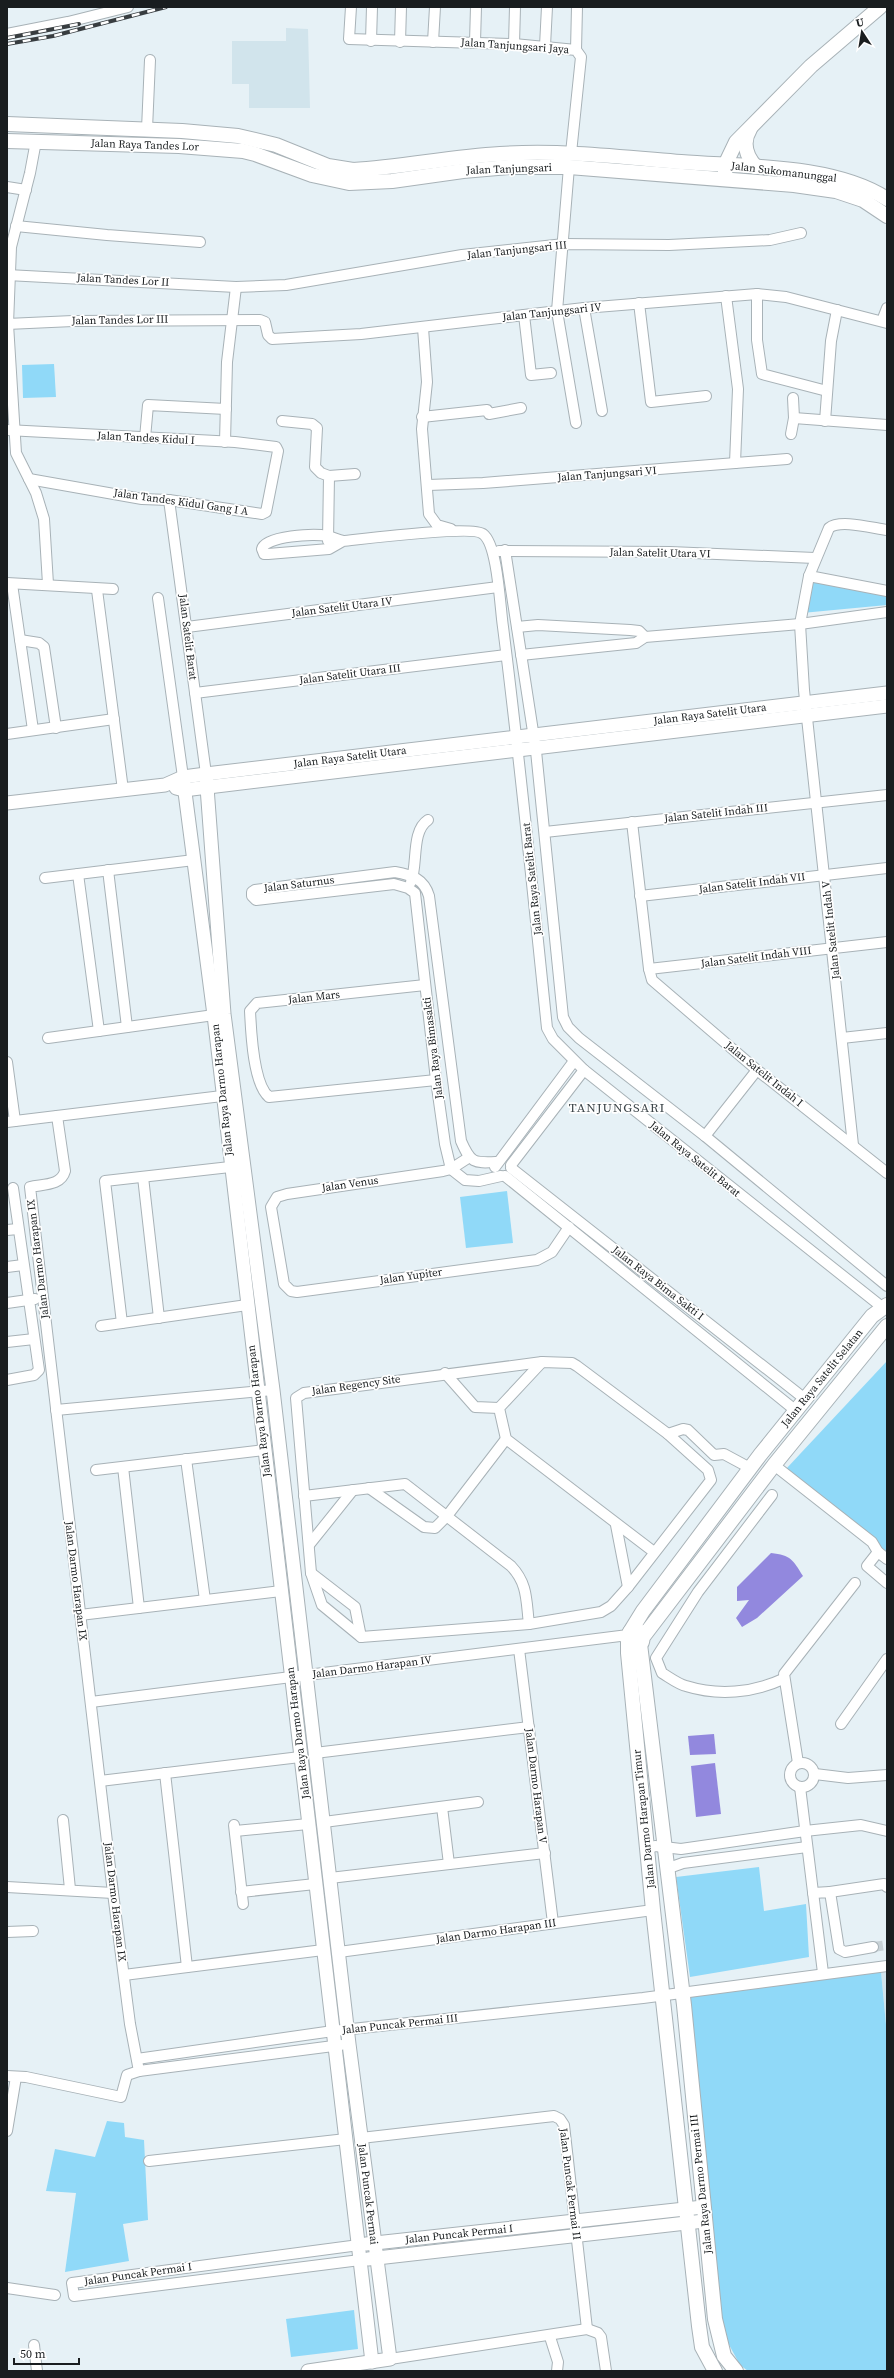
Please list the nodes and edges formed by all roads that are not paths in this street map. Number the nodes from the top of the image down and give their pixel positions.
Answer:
1 (128, 7) edge
2 (351, 7) edge
3 (372, 7) edge
4 (401, 7) edge
5 (435, 7) edge
6 (476, 7) edge
7 (515, 7) edge
8 (547, 7) edge
9 (577, 7) edge
10 (880, 7) edge
11 (7, 34) edge
12 (371, 41) junction
13 (400, 42) junction
14 (433, 42) junction
15 (475, 42) junction
16 (514, 44) junction
17 (545, 46) junction
18 (576, 50) junction
19 (150, 60) dead end
20 (7, 124) edge
21 (752, 125) junction
22 (147, 129) junction
23 (7, 141) edge
24 (34, 150) junction
25 (287, 150) junction
26 (570, 153) junction
27 (281, 163) junction
28 (725, 165) junction
29 (756, 167) junction
30 (569, 175) junction
31 (725, 181) junction
32 (7, 187) edge
33 (26, 190) junction
34 (887, 199) edge
35 (887, 216) edge
36 (16, 226) junction
37 (800, 233) dead end
38 (200, 242) dead end
39 (564, 244) junction
40 (9, 275) edge
41 (236, 287) junction
42 (757, 294) junction
43 (726, 296) junction
44 (640, 303) junction
45 (584, 308) junction
46 (887, 308) edge
47 (837, 310) junction
48 (557, 311) junction
49 (524, 315) junction
50 (233, 319) junction
51 (884, 322) edge
52 (8, 324) edge
53 (424, 328) junction
54 (550, 373) dead end
55 (10, 375) edge
56 (828, 391) junction
57 (706, 396) dead end
58 (793, 398) dead end
59 (226, 408) junction
60 (522, 408) dead end
61 (602, 411) dead end
62 (422, 417) junction
63 (794, 418) junction
64 (282, 421) dead end
65 (825, 421) junction
66 (576, 423) dead end
67 (887, 425) edge
68 (11, 430) edge
69 (791, 434) dead end
70 (145, 438) junction
71 (225, 442) junction
72 (276, 447) joint
73 (787, 459) dead end
74 (735, 463) junction
75 (355, 474) dead end
76 (329, 476) junction
77 (437, 484) junction
78 (32, 485) junction
79 (170, 504) junction
80 (887, 530) edge
81 (456, 531) junction
82 (327, 536) junction
83 (342, 541) junction
84 (492, 548) junction
85 (329, 549) junction
86 (505, 550) junction
87 (815, 558) junction
88 (809, 576) junction
89 (9, 583) edge
90 (48, 584) junction
91 (498, 587) junction
92 (113, 589) dead end
93 (97, 590) junction
94 (887, 591) edge
95 (158, 598) dead end
96 (887, 612) edge
97 (800, 624) junction
98 (517, 627) junction
99 (187, 628) junction
100 (645, 637) junction
101 (20, 640) junction
102 (506, 655) junction
103 (521, 655) junction
104 (194, 693) junction
105 (887, 693) edge
106 (805, 702) junction
107 (887, 706) edge
108 (807, 715) junction
109 (114, 719) junction
110 (56, 728) junction
111 (33, 730) junction
112 (7, 734) edge
113 (534, 742) junction
114 (517, 744) junction
115 (203, 774) junction
116 (185, 783) junction
117 (206, 788) junction
118 (123, 790) junction
119 (887, 795) edge
120 (817, 802) junction
121 (7, 804) edge
122 (428, 820) dead end
123 (632, 822) junction
124 (545, 832) junction
125 (194, 860) junction
126 (887, 868) edge
127 (108, 870) junction
128 (78, 874) junction
129 (825, 875) junction
130 (413, 876) junction
131 (45, 878) dead end
132 (408, 888) junction
133 (640, 896) junction
134 (887, 942) edge
135 (832, 948) junction
136 (649, 970) junction
137 (425, 985) junction
138 (214, 1015) junction
139 (127, 1027) junction
140 (99, 1031) junction
141 (887, 1033) edge
142 (48, 1038) dead end
143 (842, 1038) junction
144 (574, 1061) junction
145 (7, 1062) edge
146 (584, 1070) junction
147 (758, 1070) junction
148 (436, 1080) junction
149 (222, 1096) junction
150 (57, 1116) junction
151 (11, 1121) edge
152 (705, 1136) junction
153 (853, 1145) junction
154 (468, 1158) junction
155 (499, 1161) junction
156 (230, 1167) junction
157 (451, 1169) junction
158 (507, 1171) junction
159 (887, 1173) edge
160 (143, 1177) junction
161 (30, 1187) junction
162 (10, 1188) edge
163 (569, 1227) junction
164 (18, 1229) junction
165 (7, 1230) edge
166 (276, 1242) joint
167 (23, 1265) junction
168 (7, 1267) edge
169 (887, 1286) edge
170 (43, 1298) junction
171 (28, 1301) junction
172 (7, 1303) edge
173 (247, 1306) junction
174 (884, 1306) edge
175 (159, 1318) junction
176 (122, 1324) junction
177 (101, 1326) dead end
178 (887, 1326) edge
179 (34, 1339) junction
180 (7, 1342) edge
181 (542, 1362) junction
182 (445, 1373) junction
183 (778, 1376) junction
184 (7, 1380) edge
185 (768, 1388) junction
186 (273, 1390) junction
187 (257, 1392) junction
188 (805, 1398) junction
189 (499, 1408) junction
190 (56, 1410) junction
191 (795, 1410) junction
192 (668, 1434) junction
193 (506, 1438) junction
194 (264, 1450) junction
195 (714, 1455) junction
196 (760, 1455) junction
197 (186, 1459) junction
198 (703, 1465) junction
199 (774, 1465) junction
200 (123, 1467) junction
201 (750, 1468) junction
202 (96, 1470) dead end
203 (369, 1488) junction
204 (353, 1490) junction
205 (772, 1495) dead end
206 (304, 1496) junction
207 (447, 1516) junction
208 (616, 1524) junction
209 (309, 1545) junction
210 (654, 1552) junction
211 (878, 1552) junction
212 (887, 1559) edge
213 (311, 1573) junction
214 (855, 1583) dead end
215 (887, 1583) edge
216 (628, 1587) junction
217 (281, 1591) junction
218 (204, 1600) junction
219 (139, 1608) junction
220 (80, 1615) junction
221 (529, 1624) junction
222 (361, 1637) junction
223 (634, 1638) junction
224 (519, 1648) junction
225 (887, 1659) edge
226 (306, 1675) junction
227 (291, 1677) junction
228 (783, 1679) junction
229 (92, 1702) junction
230 (840, 1724) dead end
231 (529, 1727) junction
232 (316, 1753) junction
233 (300, 1757) junction
234 (798, 1763) junction
235 (165, 1773) junction
236 (815, 1774) junction
237 (887, 1775) edge
238 (100, 1781) junction
239 (800, 1787) junction
240 (478, 1802) dead end
241 (442, 1807) junction
242 (63, 1820) dead end
243 (324, 1822) junction
244 (308, 1824) junction
245 (805, 1831) junction
246 (887, 1831) edge
247 (664, 1847) junction
248 (807, 1847) junction
249 (648, 1849) junction
250 (681, 1849) junction
251 (545, 1853) junction
252 (683, 1863) junction
253 (449, 1864) junction
254 (666, 1869) junction
255 (330, 1878) junction
256 (315, 1884) junction
257 (887, 1886) edge
258 (7, 1887) edge
259 (70, 1889) junction
260 (241, 1892) junction
261 (830, 1892) junction
262 (114, 1893) junction
263 (813, 1893) junction
264 (243, 1904) dead end
265 (653, 1910) junction
266 (553, 1923) junction
267 (33, 1931) dead end
268 (7, 1932) edge
269 (872, 1947) tunnel mouth
270 (323, 1950) junction
271 (339, 1952) junction
272 (887, 1966) edge
273 (187, 1967) junction
274 (821, 1974) junction
275 (124, 1975) junction
276 (682, 1992) junction
277 (663, 1996) junction
278 (351, 2029) junction
279 (333, 2031) junction
280 (349, 2044) junction
281 (334, 2046) junction
282 (138, 2059) junction
283 (139, 2071) junction
284 (11, 2076) edge
285 (7, 2131) edge
286 (361, 2138) junction
287 (346, 2139) junction
288 (149, 2161) dead end
289 (704, 2214) junction
290 (687, 2216) junction
291 (575, 2221) junction
292 (577, 2235) junction
293 (375, 2244) junction
294 (359, 2245) junction
295 (376, 2258) junction
296 (360, 2260) junction
297 (161, 2271) junction
298 (163, 2284) junction
299 (7, 2288) edge
300 (55, 2296) dead end
301 (587, 2329) junction
302 (550, 2337) junction
303 (34, 2345) dead end
304 (390, 2359) junction
305 (372, 2362) junction
306 (37, 2371) edge
307 (308, 2371) edge
308 (557, 2371) edge
309 (606, 2371) edge
310 (715, 2371) edge
311 (736, 2371) edge

1 - 11 street
2 - 12 street, Jalan Tanjungsari Jaya
3 - 12 street
4 - 13 street
5 - 14 street
6 - 15 street
7 - 16 street
8 - 17 street
9 - 18 street
10 - 21 main road
12 - 13 street, Jalan Tanjungsari Jaya
13 - 14 street, Jalan Tanjungsari Jaya
14 - 15 street, Jalan Tanjungsari Jaya
15 - 16 street, Jalan Tanjungsari Jaya
16 - 17 street, Jalan Tanjungsari Jaya
17 - 18 street, Jalan Tanjungsari Jaya
18 - 26 street, Jalan Tanjungsari Jaya
19 - 22 street
20 - 22 main road, Jalan Tanjungsari
21 - 28 main road
21 - 29 main road
22 - 25 main road, Jalan Tanjungsari
23 - 24 main road, Jalan Raya Tandes Lor
24 - 27 main road, Jalan Raya Tandes Lor
24 - 33 street
25 - 26 main road, Jalan Tanjungsari
25 - 27 main road
25 - 27 main road
26 - 28 main road, Jalan Tanjungsari
27 - 30 main road, Jalan Tanjungsari
28 - 29 main road, Jalan Sukomanunggal
28 - 31 main road
29 - 34 main road, Jalan Sukomanunggal
30 - 31 main road, Jalan Tanjungsari
30 - 39 street
31 - 35 main road, Jalan Sukomanunggal
32 - 33 street
33 - 36 street
36 - 38 street
36 - 40 street
37 - 39 street, Jalan Tanjungsari III
39 - 41 street, Jalan Tanjungsari III
39 - 48 street
40 - 41 street, Jalan Tandes Lor II
40 - 52 street
41 - 50 street
42 - 43 street, Jalan Tanjungsari IV
42 - 47 street, Jalan Tanjungsari IV
42 - 56 street
43 - 44 street, Jalan Tanjungsari IV
43 - 74 street
44 - 45 street, Jalan Tanjungsari IV
44 - 57 street
45 - 48 street, Jalan Tanjungsari IV
45 - 61 street
46 - 51 street
47 - 51 street, Jalan Tanjungsari IV
47 - 56 street
48 - 49 street, Jalan Tanjungsari IV
48 - 66 street
49 - 53 street, Jalan Tanjungsari IV
49 - 54 street
50 - 52 street, Jalan Tandes Lor III
50 - 53 street, Jalan Tanjungsari IV
50 - 59 street
52 - 55 street
53 - 62 street
55 - 68 street
56 - 65 street
58 - 63 street
59 - 70 street
59 - 71 street
60 - 62 street
62 - 77 street
63 - 65 street
63 - 69 street
64 - 76 street
65 - 67 street
68 - 70 street, Jalan Tandes Kidul I
68 - 78 street
70 - 71 street, Jalan Tandes Kidul I
71 - 72 street, Jalan Tandes Kidul I
72 - 79 street, Jalan Tandes Kidul Gang I A
73 - 74 street, Jalan Tanjungsari VI
74 - 77 street, Jalan Tanjungsari VI
75 - 76 street
76 - 82 street
77 - 81 street
78 - 79 street, Jalan Tandes Kidul Gang I A
78 - 90 street
79 - 99 street, Jalan Satelit Barat
80 - 87 street, Jalan Satelit Indah V
81 - 83 street
81 - 84 street
82 - 83 street
82 - 85 street
82 - 85 street
83 - 85 street
84 - 86 street, Jalan Satelit Utara VI
84 - 91 street
86 - 87 street, Jalan Satelit Utara VI
86 - 98 street
87 - 88 street, Jalan Satelit Indah V
88 - 94 street
88 - 97 street, Jalan Satelit Indah V
89 - 90 street
89 - 101 street
90 - 93 street
91 - 99 street, Jalan Satelit Utara IV
91 - 102 street
92 - 93 street
93 - 109 street
95 - 116 street
96 - 97 street
97 - 100 street
97 - 106 street, Jalan Satelit Indah V
98 - 100 street
98 - 103 street
99 - 104 street, Jalan Satelit Barat
100 - 103 street
101 - 110 street
101 - 111 street
102 - 104 street, Jalan Satelit Utara III
102 - 114 street
103 - 113 street
104 - 115 street, Jalan Satelit Barat
105 - 106 street, Jalan Raya Satelit Utara
106 - 108 street, Jalan Satelit Indah V
106 - 113 street, Jalan Raya Satelit Utara
107 - 108 street, Jalan Raya Satelit Utara
108 - 113 street, Jalan Raya Satelit Utara
108 - 120 street, Jalan Satelit Indah V
109 - 110 street
109 - 118 street
110 - 111 street
111 - 112 street
113 - 114 street, Jalan Raya Satelit Utara
113 - 124 street, Jalan Raya Satelit Barat
114 - 115 street, Jalan Raya Satelit Utara
114 - 117 street, Jalan Raya Satelit Utara
114 - 144 street, Jalan Raya Satelit Barat
115 - 116 street, Jalan Raya Satelit Utara
115 - 117 street, Jalan Raya Darmo Harapan
116 - 117 street, Jalan Raya Satelit Utara
116 - 118 street
116 - 125 street, Jalan Raya Darmo Harapan
117 - 186 street, Jalan Raya Darmo Harapan
118 - 121 street
119 - 120 street, Jalan Satelit Indah III
120 - 123 street, Jalan Satelit Indah III
120 - 129 street, Jalan Satelit Indah V
122 - 130 street
123 - 124 street, Jalan Satelit Indah III
123 - 133 street
124 - 152 street, Jalan Raya Satelit Barat
125 - 127 street
125 - 138 street, Jalan Raya Darmo Harapan
126 - 129 street, Jalan Satelit Indah VII
127 - 128 street
127 - 139 street
128 - 131 street
128 - 140 street
129 - 133 street, Jalan Satelit Indah VII
129 - 135 street, Jalan Satelit Indah V
130 - 132 street
130 - 132 street, Jalan Saturnus
130 - 154 street, Jalan Raya Bimasakti
132 - 137 street, Jalan Raya Bimasakti
133 - 136 street
134 - 135 street, Jalan Satelit Indah VIII
135 - 136 street, Jalan Satelit Indah VIII
135 - 143 street, Jalan Satelit Indah V
136 - 147 street, Jalan Satelit Indah I
137 - 148 street, Jalan Raya Bimasakti
137 - 148 street, Jalan Mars
138 - 139 street
138 - 149 street, Jalan Raya Darmo Harapan
139 - 140 street
140 - 142 street
141 - 143 street
143 - 153 street, Jalan Satelit Indah V
144 - 146 street, Jalan Raya Satelit Barat
144 - 155 street
145 - 151 street
146 - 158 street
146 - 174 street, Jalan Raya Satelit Barat
147 - 152 street
147 - 153 street, Jalan Satelit Indah I
148 - 157 street, Jalan Raya Bimasakti
149 - 150 street
149 - 156 street, Jalan Raya Darmo Harapan
150 - 151 street
150 - 161 street, Jalan Darmo Harapan IX
152 - 169 street, Jalan Raya Satelit Barat
153 - 159 street, Jalan Satelit Indah I
154 - 155 street
154 - 157 street, Jalan Venus
155 - 158 street
155 - 158 street
156 - 160 street
156 - 173 street, Jalan Raya Darmo Harapan
157 - 158 street
157 - 166 street, Jalan Venus
158 - 163 street, Jalan Raya Bima Sakti I
158 - 183 street, Jalan Raya Bima Sakti I
160 - 175 street
160 - 176 street
161 - 162 street
161 - 170 street, Jalan Darmo Harapan IX
162 - 164 street
163 - 166 street, Jalan Yupiter
163 - 185 street, Jalan Raya Bima Sakti I
164 - 165 street
164 - 167 street
167 - 168 street
167 - 171 street
170 - 171 street
170 - 190 street, Jalan Darmo Harapan IX
171 - 172 street
171 - 179 street
173 - 175 street
173 - 187 street, Jalan Raya Darmo Harapan
174 - 188 main road, Jalan Raya Satelit Selatan
175 - 176 street
176 - 177 street
178 - 199 main road, Jalan Raya Satelit Selatan
179 - 180 street
179 - 184 street
181 - 182 street, Jalan Regency Site
181 - 189 street
181 - 192 street, Jalan Regency Site
182 - 189 street
182 - 206 street, Jalan Regency Site
183 - 185 street
183 - 188 street, Jalan Raya Bima Sakti I
185 - 191 street, Jalan Raya Bima Sakti I
186 - 187 street
186 - 226 street, Jalan Raya Darmo Harapan
187 - 190 street
187 - 194 street, Jalan Raya Darmo Harapan
188 - 191 main road, Jalan Raya Satelit Selatan
189 - 193 street
190 - 220 street, Jalan Darmo Harapan IX
191 - 196 main road, Jalan Raya Satelit Selatan
192 - 195 street
192 - 198 street, Jalan Regency Site
193 - 207 street
193 - 208 street
194 - 197 street
194 - 217 street, Jalan Raya Darmo Harapan
195 - 198 street
195 - 201 street
196 - 199 main road
196 - 201 main road
197 - 200 street
197 - 218 street
198 - 210 street, Jalan Regency Site
199 - 211 street
199 - 223 main road
200 - 202 street
200 - 219 street
201 - 223 main road
203 - 204 street
203 - 207 street
203 - 207 street
204 - 206 street
204 - 209 street
205 - 228 street
206 - 209 street, Jalan Regency Site
207 - 221 street
208 - 210 street
208 - 216 street
209 - 213 street, Jalan Regency Site
210 - 216 street, Jalan Regency Site
211 - 212 street
211 - 215 street
213 - 222 street, Jalan Regency Site
213 - 222 street
214 - 228 street
216 - 221 street, Jalan Regency Site
217 - 218 street
217 - 227 street, Jalan Raya Darmo Harapan
218 - 219 street
219 - 220 street
220 - 229 street, Jalan Darmo Harapan IX
221 - 222 street, Jalan Regency Site
223 - 224 street, Jalan Darmo Harapan IV
223 - 247 main road, Jalan Darmo Harapan Timur
223 - 249 main road, Jalan Darmo Harapan Timur
224 - 226 street, Jalan Darmo Harapan IV
224 - 231 street, Jalan Darmo Harapan V
225 - 230 street
226 - 227 street, Jalan Darmo Harapan IV
226 - 232 street, Jalan Raya Darmo Harapan
227 - 229 street, Jalan Darmo Harapan IV
227 - 233 street, Jalan Raya Darmo Harapan
228 - 234 street
229 - 238 street, Jalan Darmo Harapan IX
231 - 232 street
231 - 251 street, Jalan Darmo Harapan V
232 - 243 street, Jalan Raya Darmo Harapan
233 - 235 street
233 - 244 street, Jalan Raya Darmo Harapan
234 - 236 street
234 - 239 street
235 - 238 street
235 - 273 street
236 - 237 street
236 - 239 street
238 - 262 street, Jalan Darmo Harapan IX
239 - 245 street
240 - 241 street
241 - 243 street
241 - 253 street
242 - 259 street
243 - 255 street, Jalan Raya Darmo Harapan
244 - 256 street, Jalan Raya Darmo Harapan
244 - 260 street
245 - 246 street
245 - 248 street
245 - 250 street
247 - 249 street
247 - 250 street
247 - 254 main road, Jalan Darmo Harapan Timur
248 - 252 street
248 - 263 street
249 - 265 main road, Jalan Darmo Harapan Timur
250 - 252 street
251 - 253 street
251 - 266 street, Jalan Darmo Harapan V
252 - 254 street
253 - 255 street
254 - 276 main road, Jalan Darmo Harapan Timur
255 - 271 street, Jalan Raya Darmo Harapan
256 - 260 street
256 - 270 street, Jalan Raya Darmo Harapan
257 - 261 street
258 - 259 street
259 - 262 street
260 - 264 street
261 - 263 street
261 - 269 street
262 - 275 street, Jalan Darmo Harapan IX
263 - 274 street
265 - 266 street, Jalan Darmo Harapan III
265 - 277 main road, Jalan Darmo Harapan Timur
266 - 271 street, Jalan Darmo Harapan III
267 - 268 street
270 - 273 street
270 - 279 street, Jalan Raya Darmo Harapan
271 - 278 street, Jalan Raya Darmo Harapan
272 - 274 street
273 - 275 street
274 - 276 street
275 - 282 street, Jalan Darmo Harapan IX
276 - 277 street, Jalan Puncak Permai III
276 - 289 main road, Jalan Raya Darmo Permai III
277 - 278 street, Jalan Puncak Permai III
277 - 290 main road, Jalan Raya Darmo Permai III
278 - 279 street, Jalan Puncak Permai III
278 - 280 street, Jalan Puncak Permai
279 - 281 street, Jalan Raya Darmo Harapan
279 - 282 street, Jalan Puncak Permai III
280 - 281 street, Jalan Puncak Permai III
280 - 286 street, Jalan Puncak Permai
281 - 283 street, Jalan Puncak Permai III
281 - 287 street, Jalan Puncak Permai
282 - 283 street, Jalan Darmo Harapan IX
283 - 284 street
284 - 285 street
286 - 291 street, Jalan Puncak Permai II
286 - 293 street, Jalan Puncak Permai
287 - 288 street
287 - 294 street, Jalan Puncak Permai
289 - 290 street, Jalan Puncak Permai I
289 - 311 main road, Jalan Raya Darmo Permai III
290 - 291 street, Jalan Puncak Permai I
290 - 292 street, Jalan Puncak Permai I
290 - 310 main road, Jalan Raya Darmo Permai III
291 - 292 street, Jalan Puncak Permai II
291 - 293 street, Jalan Puncak Permai I
292 - 295 street, Jalan Puncak Permai I
292 - 301 street, Jalan Puncak Permai II
293 - 294 street, Jalan Puncak Permai I
293 - 295 street, Jalan Puncak Permai
294 - 296 street, Jalan Puncak Permai
294 - 297 street, Jalan Puncak Permai I
295 - 296 street, Jalan Puncak Permai I
295 - 304 street, Jalan Puncak Permai
296 - 298 street, Jalan Puncak Permai I
296 - 305 street, Jalan Puncak Permai
297 - 298 street
297 - 298 street, Jalan Puncak Permai I
299 - 300 street
301 - 302 street
301 - 309 street
302 - 304 street
302 - 308 street
303 - 306 street
304 - 305 street
305 - 307 street

